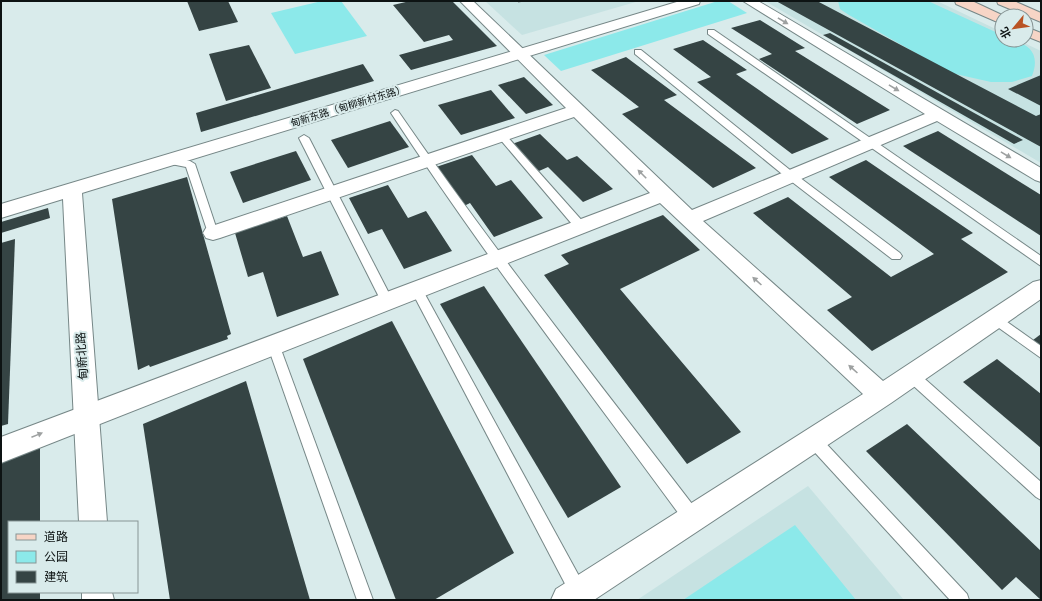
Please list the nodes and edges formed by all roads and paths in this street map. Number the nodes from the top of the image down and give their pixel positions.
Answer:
1 (466, 1) edge
2 (523, 1) edge
3 (694, 1) edge
4 (749, 1) edge
5 (961, 1) edge
6 (1003, 1) edge
7 (518, 2) dead end
8 (994, 16) edge
9 (1041, 18) edge
10 (711, 32) dead end
11 (638, 52) dead end
12 (520, 54) junction
13 (577, 110) junction
14 (396, 113) dead end
15 (938, 114) junction
16 (502, 136) junction
17 (304, 138) dead end
18 (869, 143) junction
19 (169, 161) junction
20 (427, 161) junction
21 (791, 176) junction
22 (1041, 176) edge
23 (72, 190) junction
24 (331, 193) junction
25 (663, 195) junction
26 (1, 211) edge
27 (689, 219) junction
28 (581, 227) junction
29 (213, 233) joint
30 (896, 256) dead end
31 (499, 258) junction
32 (1041, 262) edge
33 (1041, 288) edge
34 (417, 290) junction
35 (387, 301) junction
36 (996, 319) junction
37 (273, 344) junction
38 (1041, 353) edge
39 (912, 376) junction
40 (882, 396) junction
41 (86, 416) junction
42 (813, 440) junction
43 (1, 450) edge
44 (1041, 492) edge
45 (693, 519) junction
46 (93, 521) edge
47 (573, 596) edge
48 (366, 600) edge
49 (961, 600) edge

1 - 12 street
2 - 7 path
3 - 12 street, 甸新东路（甸柳新村东路）
4 -> 15 street
5 - 8 main road
6 - 9 main road
10 - 18 lane
11 - 21 lane
12 - 13 street
12 - 19 street, 甸新东路（甸柳新村东路）
13 - 16 street
25 -> 13 street
14 - 20 lane
15 - 18 street
15 -> 22 street
16 - 20 street
16 - 28 lane
17 - 24 lane
18 - 21 street
18 - 32 lane
19 - 23 street, 甸新东路（甸柳新村东路）
19 - 29 lane
20 - 24 street
20 - 31 lane
21 - 27 street
21 - 30 lane
23 - 26 street, 甸新东路（甸柳新村东路）
23 - 41 street, 甸新北路
24 - 29 street
24 - 35 lane
25 - 27 street
25 - 28 street
40 -> 27 street
28 - 31 street
31 - 34 street
31 - 45 lane
33 - 36 street
34 - 35 street
34 - 47 lane
35 - 37 street
36 - 38 lane
36 - 39 street
37 - 41 street
37 - 48 lane
39 - 40 street
39 - 44 lane
40 - 42 street
43 -> 41 street
41 - 46 street, 甸新北路
42 - 45 street
42 - 49 lane
45 - 47 street

